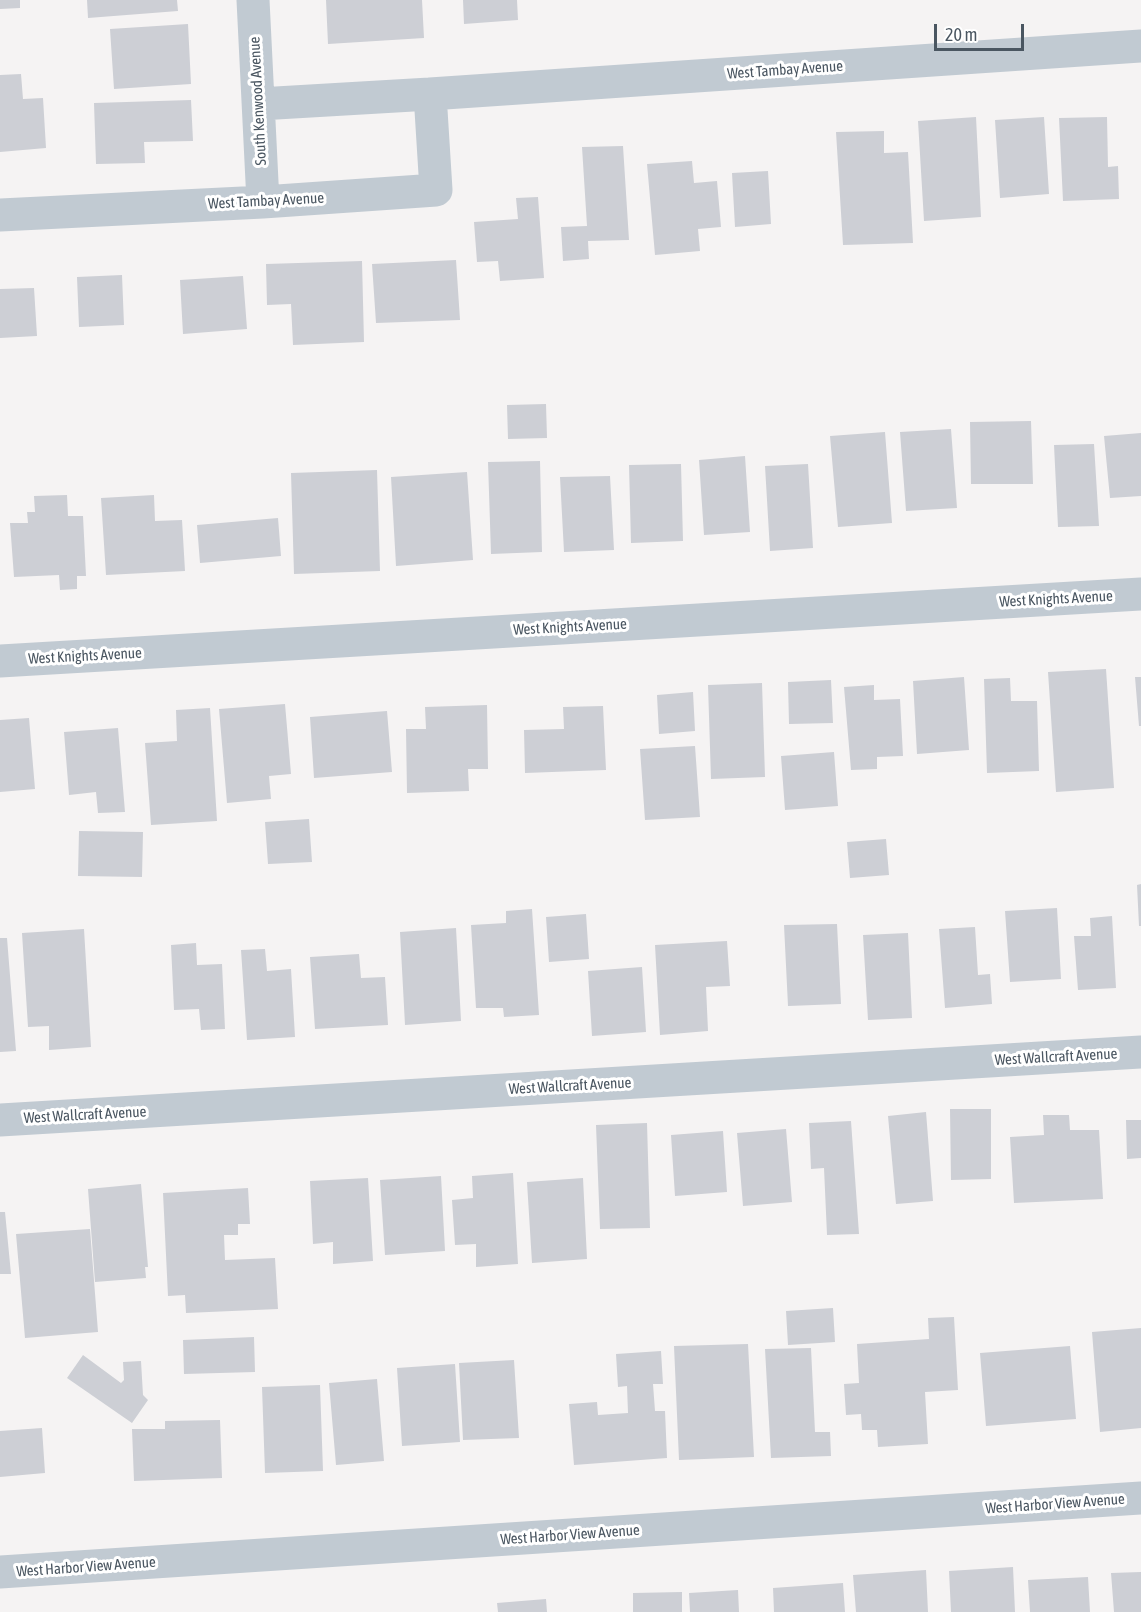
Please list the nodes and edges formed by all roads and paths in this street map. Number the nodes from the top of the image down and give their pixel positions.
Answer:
1 (253, 0) edge
2 (1141, 46) edge
3 (430, 94) junction
4 (259, 104) junction
5 (263, 202) junction
6 (0, 215) edge
7 (1141, 594) edge
8 (0, 661) edge
9 (1141, 1052) edge
10 (0, 1120) edge
11 (1141, 1498) edge
12 (0, 1572) edge

1 - 4 street, South Kenwood Avenue
2 - 3 street, West Tambay Avenue
3 - 4 street, West Tambay Avenue
3 - 5 street, West Tambay Avenue
4 - 5 street, South Kenwood Avenue
5 - 6 street, West Tambay Avenue
7 - 8 street, West Knights Avenue
9 - 10 street, West Wallcraft Avenue
11 - 12 street, West Harbor View Avenue

